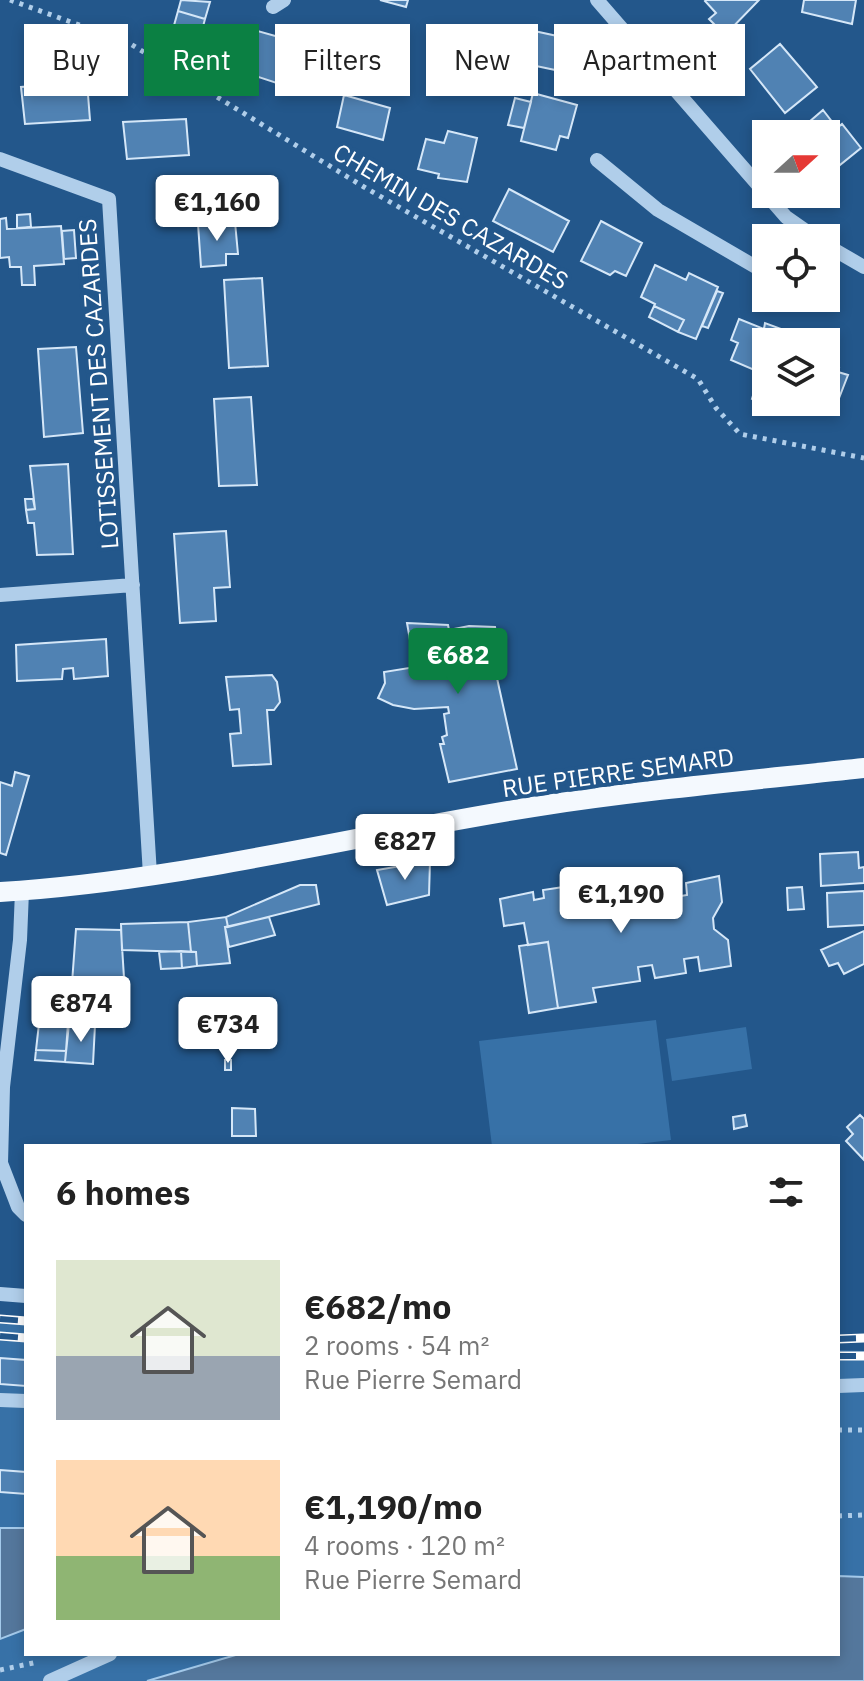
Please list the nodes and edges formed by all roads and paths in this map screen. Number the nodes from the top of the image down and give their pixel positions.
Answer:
1 (10, 0) edge
2 (601, 1) edge
3 (0, 159) edge
4 (597, 160) dead end
5 (796, 224) edge
6 (840, 256) edge
7 (752, 265) edge
8 (864, 267) edge
9 (864, 458) edge
10 (133, 585) junction
11 (0, 595) edge
12 (864, 768) edge
13 (150, 875) junction
14 (22, 891) junction
15 (0, 892) edge
16 (24, 1213) edge
17 (0, 1294) edge
18 (24, 1296) edge
19 (864, 1385) edge
20 (840, 1386) edge
21 (0, 1400) edge
22 (24, 1401) edge
23 (840, 1430) edge
24 (864, 1430) edge
25 (864, 1515) edge
26 (840, 1516) edge
27 (106, 1656) edge
28 (41, 1662) dead end
29 (0, 1670) edge
30 (50, 1681) edge

1 - 9 path, CHEMIN DES CAZARDES
2 - 5 street
3 - 10 street, LOTISSEMENT DES CAZARDES
4 - 7 street
6 - 8 street
10 - 11 street
10 - 13 street, LOTISSEMENT DES CAZARDES
12 - 13 main road, RUE PIERRE SEMARD
13 - 14 main road, RUE PIERRE SEMARD
14 - 15 main road, RUE PIERRE SEMARD
14 - 16 street
17 - 18 street
19 - 20 street
21 - 22 street
23 - 24 path
25 - 26 path
27 - 30 street
28 - 29 path

